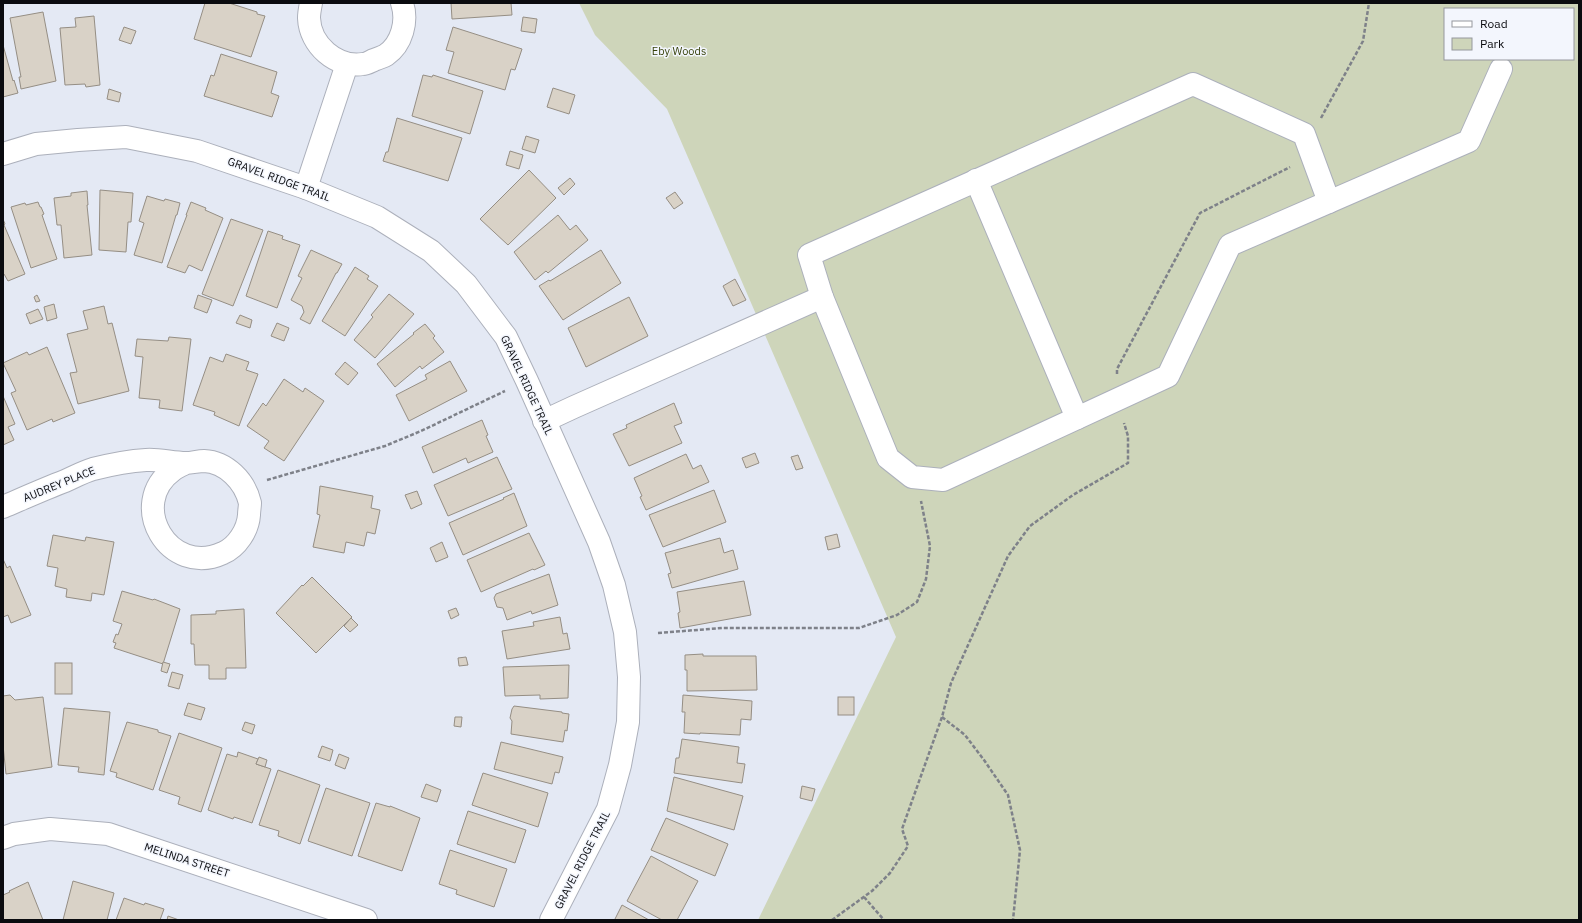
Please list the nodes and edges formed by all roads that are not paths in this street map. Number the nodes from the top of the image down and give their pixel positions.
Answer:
1 (311, 3) edge
2 (402, 3) edge
3 (347, 64) junction
4 (1501, 68) dead end
5 (3, 154) edge
6 (976, 180) junction
7 (306, 188) junction
8 (1329, 202) junction
9 (822, 297) junction
10 (1077, 418) junction
11 (544, 421) junction
12 (186, 463) junction
13 (3, 506) edge
14 (3, 838) edge
15 (366, 920) edge
16 (551, 920) edge

1 - 3 street
2 - 3 street
3 - 7 street
4 - 8 street
5 - 7 street, GRAVEL RIDGE TRAIL
6 - 8 street
6 - 9 street
6 - 10 street
7 - 11 street, GRAVEL RIDGE TRAIL
8 - 10 street
9 - 10 street
9 - 11 street
11 - 16 street, GRAVEL RIDGE TRAIL
12 - 12 street, AUDREY PLACE
12 - 13 street, AUDREY PLACE
14 - 15 street, MELINDA STREET

